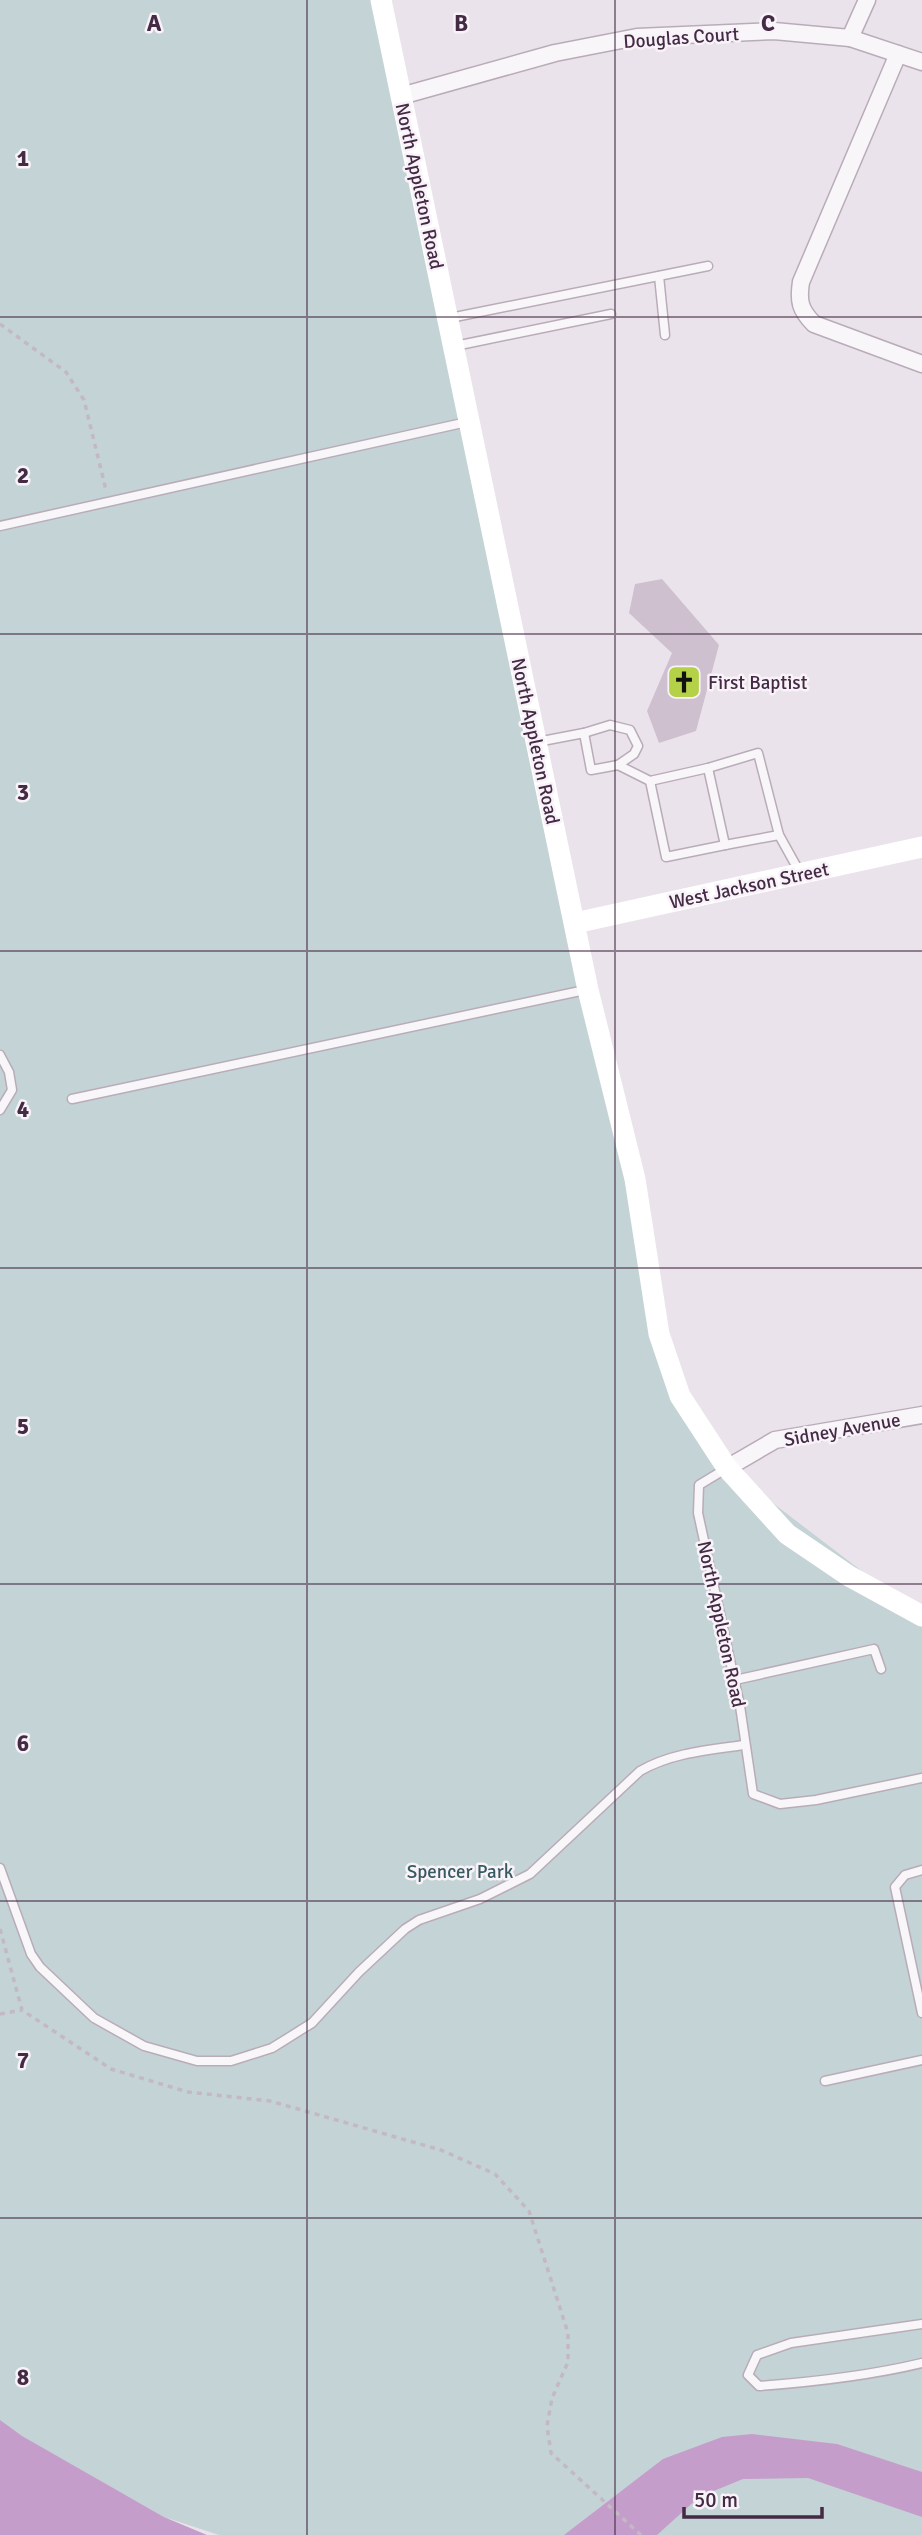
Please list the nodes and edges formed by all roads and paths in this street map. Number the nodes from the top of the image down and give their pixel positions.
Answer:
1 (381, 0) edge
2 (867, 0) edge
3 (850, 38) junction
4 (898, 54) junction
5 (922, 62) edge
6 (401, 96) junction
7 (708, 266) dead end
8 (659, 276) junction
9 (611, 314) dead end
10 (447, 319) junction
11 (0, 324) edge
12 (665, 335) dead end
13 (452, 346) junction
14 (922, 364) edge
15 (467, 422) junction
16 (109, 502) junction
17 (0, 526) edge
18 (584, 733) junction
19 (536, 742) junction
20 (618, 765) junction
21 (708, 768) junction
22 (650, 781) junction
23 (779, 835) junction
24 (725, 845) junction
25 (922, 847) edge
26 (800, 873) junction
27 (575, 923) junction
28 (588, 989) junction
29 (0, 1055) edge
30 (72, 1099) dead end
31 (0, 1110) edge
32 (922, 1415) edge
33 (727, 1468) junction
34 (922, 1616) edge
35 (881, 1668) dead end
36 (735, 1680) junction
37 (744, 1745) junction
38 (922, 1779) edge
39 (0, 1868) edge
40 (922, 1870) edge
41 (0, 1929) edge
42 (22, 2010) junction
43 (922, 2013) edge
44 (0, 2014) edge
45 (922, 2060) edge
46 (825, 2081) dead end
47 (922, 2324) edge
48 (922, 2363) edge
49 (641, 2535) edge

1 - 6 main road, North Appleton Road
2 - 3 street
3 - 4 street, Douglas Court
3 - 6 street, Douglas Court
4 - 5 street, Douglas Court
4 - 14 street
6 - 10 main road, North Appleton Road
7 - 8 lane
8 - 10 lane
8 - 12 lane
9 - 13 lane
10 - 13 main road, North Appleton Road
11 - 16 path
13 - 15 main road, North Appleton Road
15 - 16 lane
15 - 19 main road, North Appleton Road
16 - 17 lane
18 - 19 lane
18 - 20 lane
18 - 20 lane
19 - 27 main road, North Appleton Road
20 - 22 lane
21 - 22 lane
21 - 23 lane
21 - 24 lane
22 - 24 lane
23 - 24 lane
23 - 26 lane
25 - 26 main road, West Jackson Street
26 - 27 main road, West Jackson Street
27 - 28 main road, North Appleton Road
28 - 30 lane
28 - 33 main road, North Appleton Road
29 - 31 lane
32 - 33 street, Sidney Avenue
33 - 34 main road, North Appleton Road
33 - 36 lane, North Appleton Road
35 - 36 lane
36 - 37 lane, North Appleton Road
37 - 38 lane, North Appleton Road
37 - 39 lane
40 - 43 lane
41 - 42 path
42 - 44 path
42 - 49 path
45 - 46 lane
47 - 48 lane

